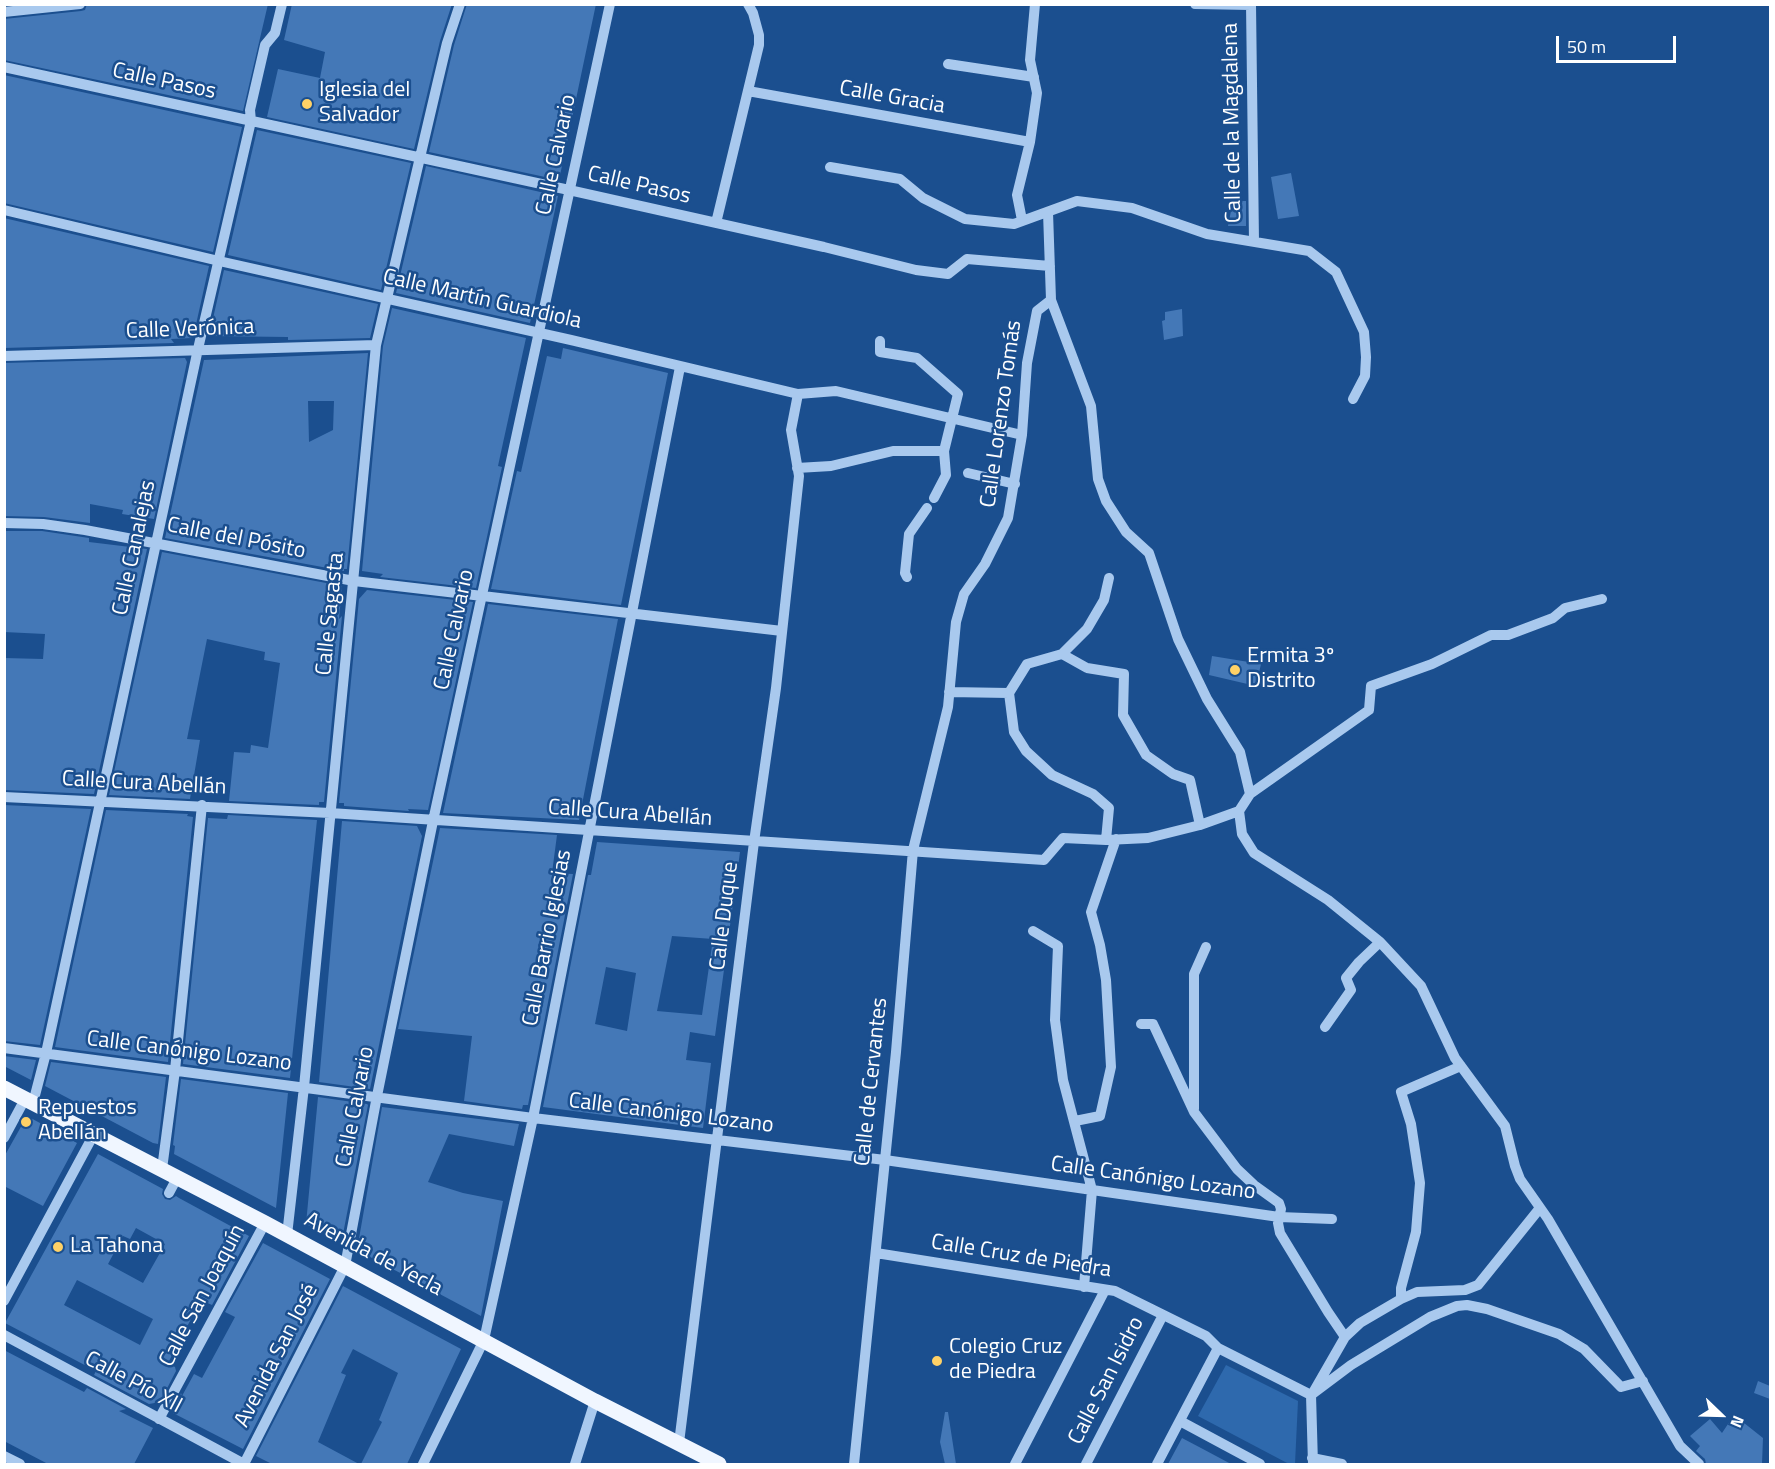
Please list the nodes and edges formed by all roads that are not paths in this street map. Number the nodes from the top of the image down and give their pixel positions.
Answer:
1 (80, 4) edge
2 (282, 4) edge
3 (460, 4) edge
4 (610, 4) edge
5 (748, 4) edge
6 (1035, 4) edge
7 (1195, 4) edge
8 (1251, 5) edge
9 (4, 12) edge
10 (948, 64) dead end
11 (4, 67) edge
12 (1034, 77) junction
13 (748, 92) junction
14 (251, 122) junction
15 (1030, 142) junction
16 (419, 157) junction
17 (830, 167) dead end
18 (569, 190) junction
19 (4, 210) edge
20 (1048, 212) junction
21 (1022, 220) junction
22 (716, 224) junction
23 (1254, 242) junction
24 (219, 261) junction
25 (1050, 266) junction
26 (387, 298) junction
27 (1051, 300) junction
28 (540, 333) junction
29 (880, 341) dead end
30 (376, 345) junction
31 (198, 349) junction
32 (4, 356) edge
33 (680, 367) junction
34 (798, 394) junction
35 (1353, 399) dead end
36 (951, 418) junction
37 (1022, 435) junction
38 (944, 451) junction
39 (797, 468) junction
40 (957, 470) junction
41 (1015, 484) junction
42 (934, 498) dead end
43 (927, 508) dead end
44 (4, 523) edge
45 (156, 544) junction
46 (907, 577) dead end
47 (1109, 578) dead end
48 (354, 581) junction
49 (482, 595) junction
50 (1602, 599) dead end
51 (631, 613) junction
52 (782, 631) junction
53 (1062, 654) junction
54 (949, 692) junction
55 (1009, 693) junction
56 (948, 706) joint
57 (1250, 794) junction
58 (4, 797) edge
59 (99, 801) junction
60 (202, 805) junction
61 (1239, 811) junction
62 (330, 813) junction
63 (433, 821) junction
64 (1200, 825) junction
65 (589, 831) junction
66 (1111, 840) junction
67 (754, 842) junction
68 (914, 850) junction
69 (1033, 931) dead end
70 (1380, 942) junction
71 (1206, 947) dead end
72 (1141, 1024) dead end
73 (1325, 1027) dead end
74 (4, 1048) edge
75 (46, 1053) junction
76 (1461, 1065) junction
77 (175, 1070) junction
78 (304, 1087) junction
79 (4, 1088) edge
80 (377, 1096) junction
81 (29, 1101) junction
82 (1194, 1112) junction
83 (533, 1118) junction
84 (1075, 1121) junction
85 (94, 1134) junction
86 (4, 1138) edge
87 (716, 1139) junction
88 (885, 1160) junction
89 (162, 1170) junction
90 (177, 1178) junction
91 (1092, 1190) junction
92 (169, 1193) dead end
93 (1540, 1208) junction
94 (1279, 1217) junction
95 (1332, 1220) dead end
96 (265, 1223) junction
97 (287, 1235) junction
98 (876, 1253) junction
99 (345, 1266) junction
100 (1084, 1287) junction
101 (1105, 1290) junction
102 (1401, 1299) junction
103 (4, 1301) edge
104 (1163, 1315) junction
105 (4, 1335) edge
106 (1345, 1337) junction
107 (484, 1340) junction
108 (1218, 1348) junction
109 (1643, 1381) junction
110 (1312, 1395) junction
111 (596, 1401) junction
112 (159, 1419) junction
113 (1180, 1421) junction
114 (679, 1443) junction
115 (4, 1456) edge
116 (1312, 1461) edge
117 (20, 1464) edge
118 (244, 1464) edge
119 (423, 1464) edge
120 (575, 1464) edge
121 (718, 1464) edge
122 (854, 1464) edge
123 (1015, 1464) edge
124 (1086, 1464) edge
125 (1157, 1464) edge
126 (1260, 1464) edge
127 (1342, 1464) edge
128 (1699, 1464) edge

1 - 9 street
2 - 14 street, Calle Canalejas
3 - 16 street, Calle Sagasta
4 - 18 street, Calle Calvario
5 - 13 street
6 - 12 street
7 - 8 street
8 - 23 street, Calle de la Magdalena
10 - 12 street
11 - 14 street, Calle Pasos
12 - 15 street
13 - 15 street, Calle Gracia
13 - 22 street
14 - 16 street, Calle Pasos
14 - 24 street, Calle Canalejas
15 - 21 street
16 - 18 street, Calle Pasos
16 - 26 street, Calle Sagasta
17 - 21 street
18 - 22 street, Calle Pasos
18 - 28 street, Calle Calvario
19 - 24 street, Calle Martín Guardiola
20 - 21 street
20 - 23 street
20 - 25 street
22 - 25 street, Calle Pasos
23 - 35 street
24 - 26 street, Calle Martín Guardiola
24 - 31 street, Calle Canalejas
25 - 27 street
26 - 28 street, Calle Martín Guardiola
26 - 30 street, Calle Sagasta
27 - 37 street, Calle Lorenzo Tomás
27 - 57 street
28 - 33 street, Calle Martín Guardiola
28 - 49 street, Calle Calvario
29 - 36 street
30 - 31 street, Calle Verónica
30 - 48 street, Calle Sagasta
31 - 32 street, Calle Verónica
31 - 45 street, Calle Canalejas
33 - 34 street, Calle Martín Guardiola
33 - 51 street, Calle Barrio Iglesias
34 - 36 street, Calle Martín Guardiola
34 - 39 street, Calle Duque
36 - 37 street, Calle Martín Guardiola
36 - 38 street
37 - 41 street, Calle Lorenzo Tomás
38 - 39 street
38 - 40 street
39 - 52 street, Calle Duque
40 - 41 street
40 - 42 street
41 - 54 street, Calle Lorenzo Tomás
43 - 46 street
44 - 45 street, Calle del Pósito
45 - 48 street, Calle del Pósito
45 - 59 street, Calle Canalejas
47 - 53 street
48 - 49 street, Calle del Pósito
48 - 62 street, Calle Sagasta
49 - 51 street, Calle del Pósito
49 - 63 street, Calle Calvario
50 - 57 street
51 - 52 street, Calle del Pósito
51 - 65 street, Calle Barrio Iglesias
52 - 67 street, Calle Duque
53 - 55 street
53 - 64 street
54 - 55 street
54 - 56 street, Calle Lorenzo Tomás
55 - 66 street
56 - 68 street, Calle de Cervantes
57 - 61 street
58 - 59 street, Calle Cura Abellán
59 - 60 street, Calle Cura Abellán
59 - 75 street, Calle Canalejas
60 - 62 street, Calle Cura Abellán
60 - 77 street
61 - 64 street, Calle Cura Abellán
61 - 70 street
62 - 63 street, Calle Cura Abellán
62 - 78 street, Calle Sagasta
63 - 65 street, Calle Cura Abellán
63 - 80 street, Calle Calvario
64 - 66 street, Calle Cura Abellán
65 - 67 street, Calle Cura Abellán
65 - 83 street, Calle Barrio Iglesias
66 - 68 street, Calle Cura Abellán
66 - 84 street
67 - 68 street, Calle Cura Abellán
67 - 87 street, Calle Duque
68 - 88 street, Calle de Cervantes
69 - 84 street
70 - 73 street
70 - 76 street
71 - 82 street
72 - 82 street
74 - 75 street, Calle Canónigo Lozano
75 - 77 street, Calle Canónigo Lozano
75 - 81 street, Calle Canalejas
76 - 93 street
76 - 102 street
77 - 78 street, Calle Canónigo Lozano
77 - 89 street
78 - 80 street, Calle Canónigo Lozano
78 - 97 street, Calle Sagasta
79 - 81 main road, Avenida de Yecla
80 - 83 street, Calle Canónigo Lozano
80 - 99 street, Calle Calvario
81 - 85 main road, Avenida de Yecla
81 - 86 street, Calle Canalejas
82 - 94 street
83 - 87 street, Calle Canónigo Lozano
83 - 107 street, Calle Barrio Iglesias
84 - 91 street
85 - 89 main road, Avenida de Yecla
85 - 103 street
87 - 88 street, Calle Canónigo Lozano
87 - 114 street, Calle Duque
88 - 91 street, Calle Canónigo Lozano
88 - 98 street, Calle de Cervantes
89 - 90 main road, Avenida de Yecla
90 - 92 street
90 - 96 main road, Avenida de Yecla
91 - 94 street, Calle Canónigo Lozano
91 - 100 street
93 - 102 street
93 - 109 street
94 - 95 street, Calle Canónigo Lozano
94 - 106 street
96 - 97 main road, Avenida de Yecla
96 - 112 street, Calle San Joaquín
97 - 99 main road, Avenida de Yecla
98 - 100 street, Calle Cruz de Piedra
98 - 122 street, Calle de Cervantes
99 - 107 main road, Avenida de Yecla
99 - 118 street, Avenida San José
100 - 101 street, Calle Cruz de Piedra
101 - 104 street, Calle Cruz de Piedra
101 - 123 street
102 - 106 street
104 - 108 street, Calle Cruz de Piedra
104 - 124 street, Calle San Isidro
105 - 112 street, Calle Pío XII
106 - 110 street
107 - 111 main road, Avenida de Yecla
107 - 119 street, Calle Barrio Iglesias
108 - 110 street, Calle Cruz de Piedra
108 - 113 street
109 - 110 street
109 - 128 street
110 - 116 street
111 - 114 main road, Avenida de Yecla
111 - 120 street
112 - 118 street, Calle Pío XII
113 - 125 street
113 - 126 street
114 - 121 main road, Avenida de Yecla
115 - 117 street
116 - 127 street

